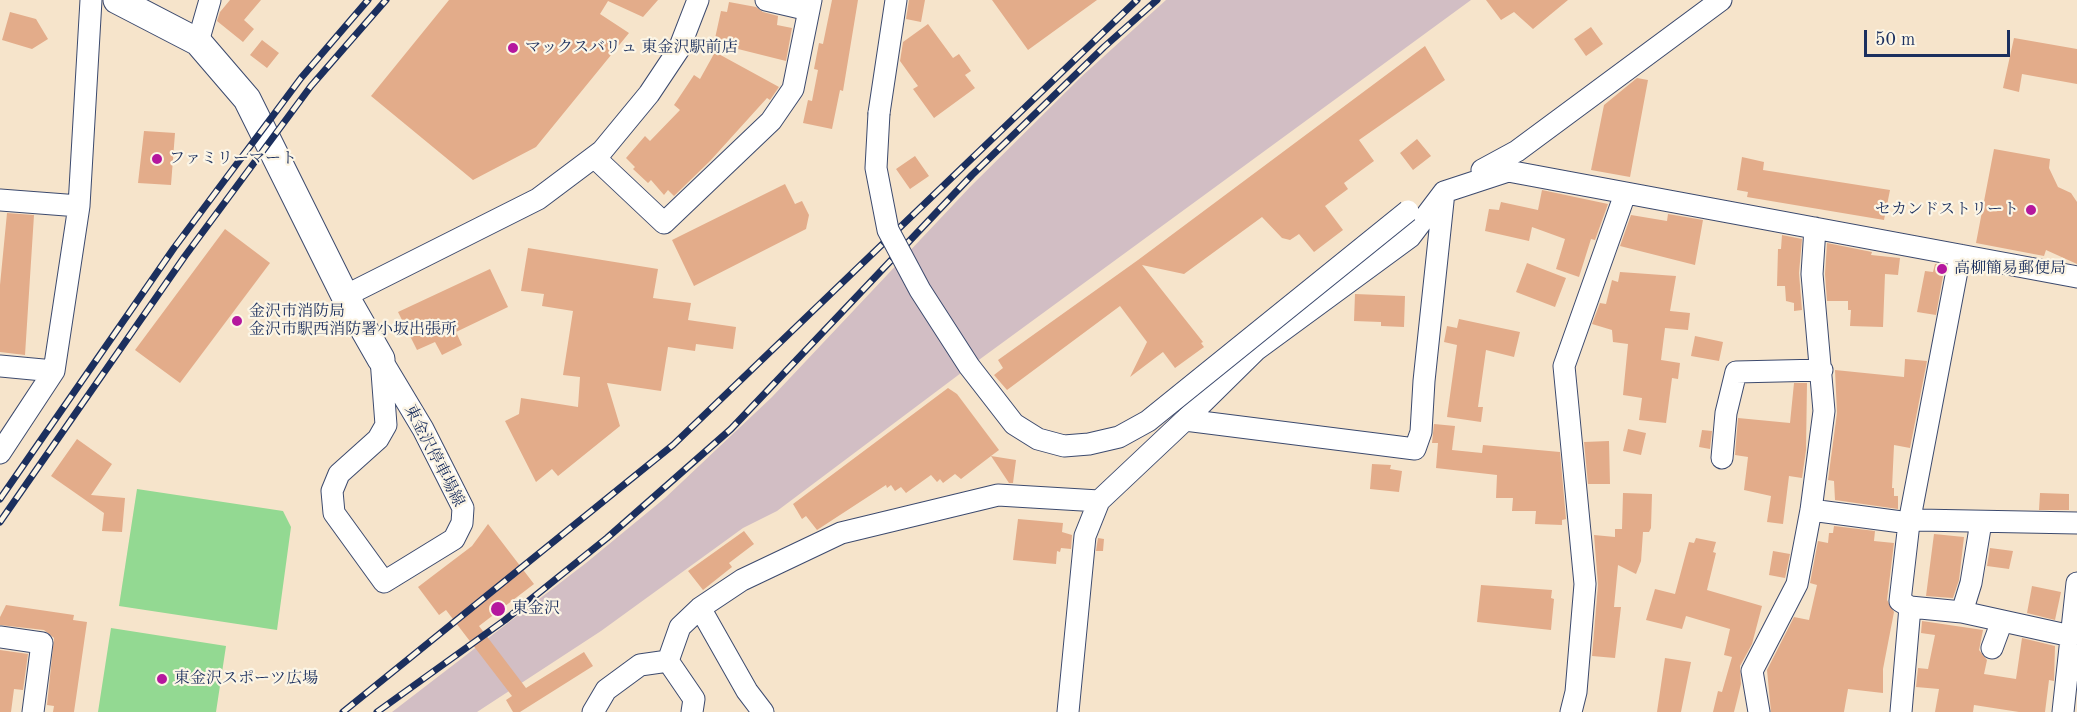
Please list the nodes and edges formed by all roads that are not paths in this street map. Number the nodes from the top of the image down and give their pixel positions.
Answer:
1 (91, 0) edge
2 (117, 0) edge
3 (210, 0) edge
4 (698, 0) edge
5 (766, 0) edge
6 (896, 0) edge
7 (1721, 0) edge
8 (810, 5) edge
9 (198, 42) junction
10 (594, 157) junction
11 (1444, 192) junction
12 (1625, 194) junction
13 (0, 200) edge
14 (79, 206) junction
15 (1815, 228) junction
16 (1960, 255) junction
17 (2077, 278) edge
18 (345, 296) junction
19 (381, 358) junction
20 (0, 366) edge
21 (1822, 370) junction
22 (54, 371) junction
23 (1185, 420) junction
24 (0, 453) edge
25 (1722, 458) dead end
26 (1099, 501) junction
27 (1811, 510) junction
28 (1981, 522) junction
29 (1909, 523) junction
30 (2077, 523) edge
31 (2077, 583) edge
32 (1910, 607) junction
33 (700, 608) junction
34 (1962, 612) junction
35 (2002, 621) junction
36 (2071, 636) junction
37 (0, 637) edge
38 (1992, 648) dead end
39 (668, 661) junction
40 (33, 712) edge
41 (593, 712) edge
42 (692, 712) edge
43 (762, 712) edge
44 (1068, 712) edge
45 (1571, 712) edge
46 (1759, 712) edge
47 (1901, 712) edge
48 (2063, 712) edge

1 - 14 street
2 - 9 main road, 東金沢停車場線
3 - 9 street
4 - 10 street
5 - 8 street
6 - 11 street, bridge
7 - 11 street
8 - 10 street
9 - 18 main road, 東金沢停車場線
10 - 18 street
11 - 12 street
11 - 23 street
11 - 23 street
12 - 15 street
12 - 45 street
13 - 14 street
14 - 22 street
15 - 16 street
15 - 21 street
16 - 17 street
16 - 29 street
18 - 19 main road, 東金沢停車場線
19 - 19 street, 東金沢停車場線
20 - 22 street
21 - 25 street
21 - 27 street
22 - 24 street
23 - 26 street
26 - 33 street
26 - 44 street
27 - 29 street
27 - 46 street
28 - 29 street
28 - 30 street
28 - 34 street
29 - 32 street
31 - 36 street
32 - 34 street
32 - 47 street
33 - 39 street
33 - 43 street
34 - 35 street
35 - 36 street
35 - 38 street
36 - 48 street
37 - 40 street
39 - 41 street
39 - 42 street

